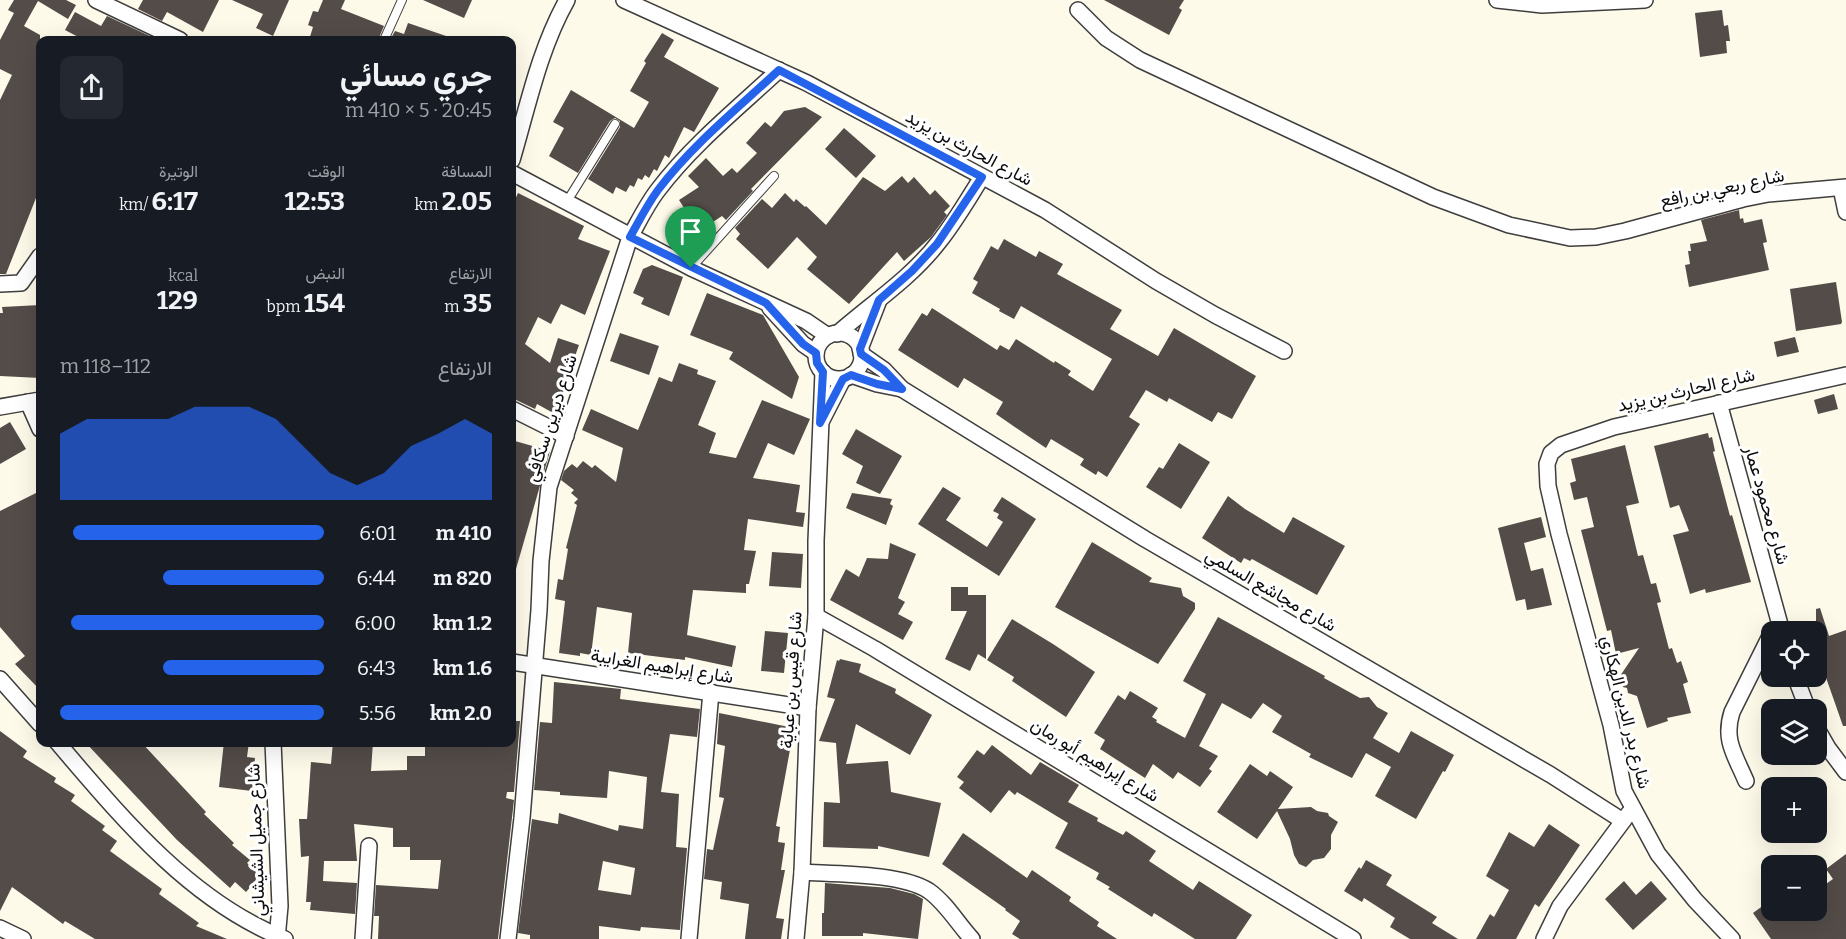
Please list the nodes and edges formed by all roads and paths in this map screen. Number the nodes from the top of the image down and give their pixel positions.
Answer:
1 (96, 0) edge
2 (402, 0) edge
3 (567, 0) edge
4 (624, 0) edge
5 (1497, 0) edge
6 (1645, 0) edge
7 (1078, 10) dead end
8 (172, 36) edge
9 (386, 36) edge
10 (779, 70) junction
11 (615, 124) dead end
12 (516, 146) edge
13 (516, 175) edge
14 (774, 176) dead end
15 (982, 177) junction
16 (1844, 188) edge
17 (566, 203) junction
18 (1846, 212) edge
19 (630, 237) junction
20 (36, 262) edge
21 (691, 268) junction
22 (0, 284) edge
23 (879, 300) junction
24 (766, 303) junction
25 (833, 335) junction
26 (1284, 351) dead end
27 (861, 352) junction
28 (816, 353) junction
29 (823, 372) junction
30 (1846, 375) edge
31 (847, 377) junction
32 (902, 389) junction
33 (34, 401) edge
34 (1719, 403) junction
35 (0, 407) edge
36 (516, 411) edge
37 (820, 423) junction
38 (566, 436) junction
39 (1546, 464) joint
40 (816, 616) junction
41 (1779, 621) edge
42 (1761, 654) edge
43 (516, 662) edge
44 (535, 664) junction
45 (0, 680) edge
46 (711, 692) junction
47 (807, 708) junction
48 (36, 715) edge
49 (1827, 746) edge
50 (61, 747) edge
51 (273, 747) edge
52 (1846, 772) edge
53 (1746, 781) dead end
54 (1627, 815) junction
55 (369, 846) dead end
56 (801, 873) junction
57 (0, 928) edge
58 (280, 938) edge
59 (23, 939) edge
60 (363, 939) edge
61 (508, 939) edge
62 (689, 939) edge
63 (796, 939) edge
64 (972, 939) edge
65 (1353, 939) edge
66 (1544, 939) edge
67 (1732, 939) edge

1 - 8 street
2 - 9 lane
3 - 12 street
4 - 10 street, شارع الحارث بن يزيد
5 - 6 street
7 - 16 street, شارع ربعي بن رافع
10 - 15 street, شارع الحارث بن يزيد
10 - 19 street, شارع ديرين سكافي
11 - 17 lane
13 - 17 street
14 - 21 lane
15 - 23 street
15 - 26 street, شارع الحارث بن يزيد
16 - 18 street
17 - 19 street
19 - 21 street
19 - 38 street, شارع ديرين سكافي
20 - 22 street
21 - 24 street
23 - 25 street
23 - 27 street
24 - 25 street
24 - 28 street
25 - 27 street
25 - 28 street
27 - 31 street
27 - 32 street, شارع مجاشع السلمي
28 - 29 street
29 - 31 street
29 - 37 street, شارع قيس بن عباية
30 - 34 street, شارع الحارث بن يزيد
31 - 32 street, شارع مجاشع السلمي
31 - 37 street, شارع قيس بن عباية
32 - 54 street, شارع مجاشع السلمي
33 - 35 street
34 - 39 street, شارع الحارث بن يزيد
34 - 41 street, شارع محمود عمار
36 - 38 street
37 - 40 street, شارع قيس بن عباية
38 - 44 street, شارع ديرين سكافي
39 - 54 street, شارع بدر الدين الهكاري
40 - 47 street, شارع قيس بن عباية
40 - 65 street, شارع إبراهيم أبو رمان
42 - 53 street, شارع محمود عمار
43 - 44 street, شارع إبراهيم الغرايبة
44 - 46 street, شارع إبراهيم الغرايبة
44 - 61 street, شارع ديرين سكافي
45 - 48 street
46 - 47 street, شارع إبراهيم الغرايبة
46 - 62 street
47 - 56 street, شارع قيس بن عباية
49 - 52 street
50 - 58 street
51 - 58 street, شارع جميل الشيشاني
54 - 66 street
54 - 67 street, شارع بدر الدين الهكاري
55 - 60 street
56 - 63 street, شارع قيس بن عباية
56 - 64 street
57 - 59 street

